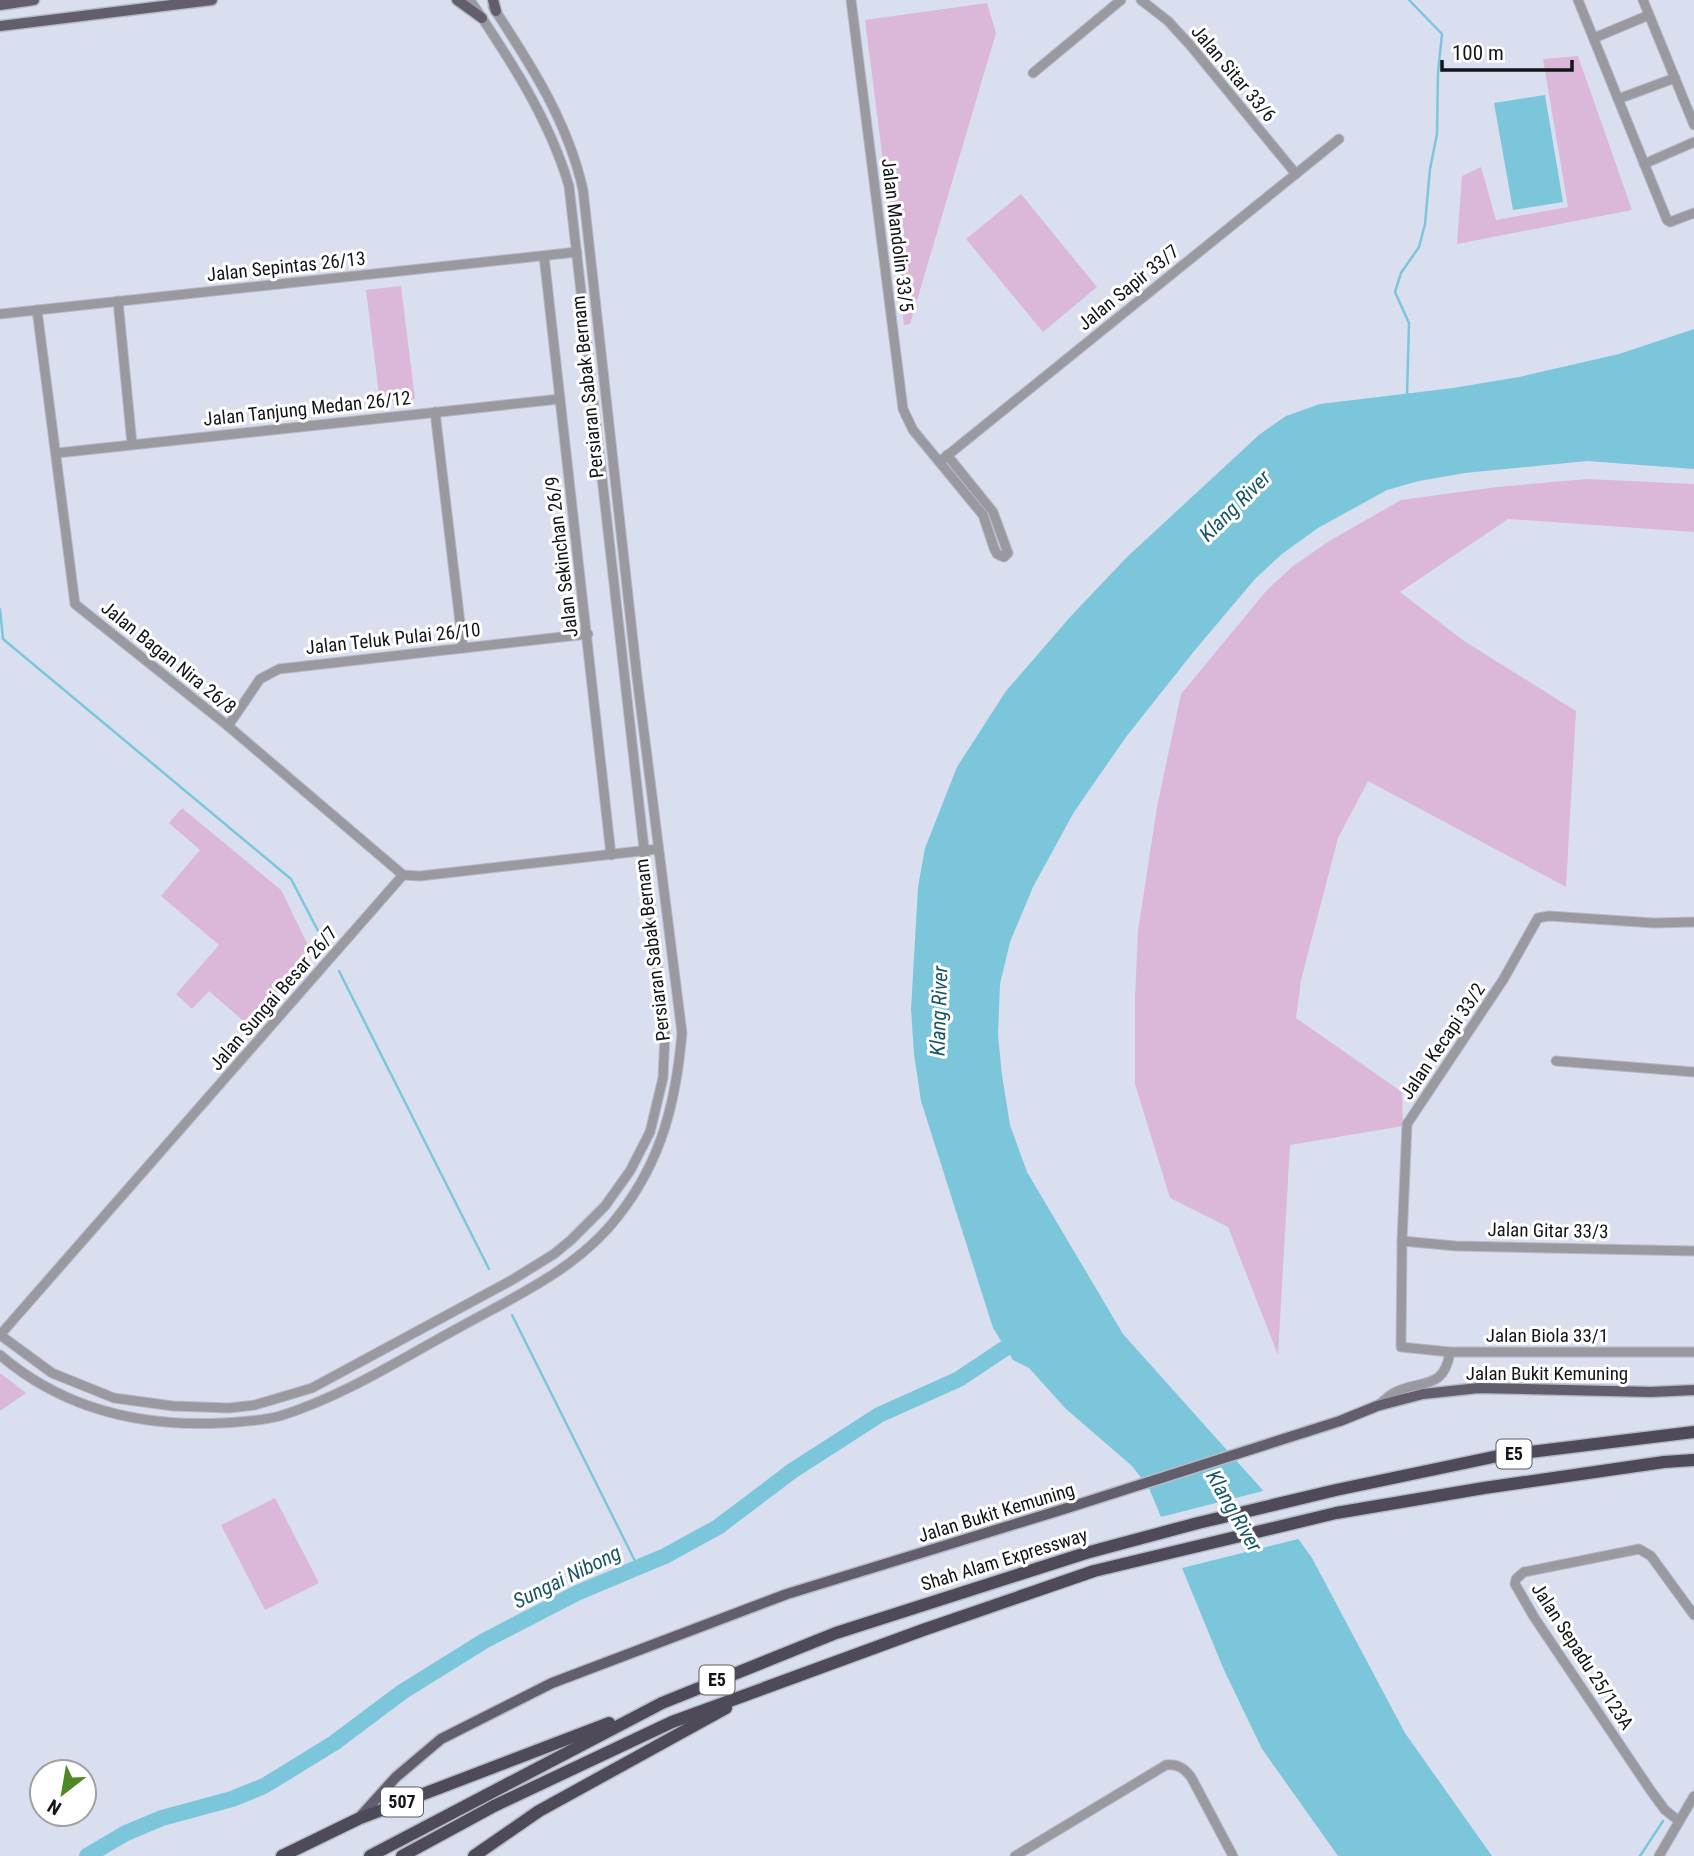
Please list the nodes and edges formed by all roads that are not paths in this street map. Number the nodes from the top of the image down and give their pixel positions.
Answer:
1 (18, 0) edge
2 (34, 0) edge
3 (212, 0) edge
4 (457, 0) edge
5 (470, 0) edge
6 (851, 0) edge
7 (1121, 0) edge
8 (1141, 0) edge
9 (1578, 0) edge
10 (1643, 0) edge
11 (28, 1) edge
12 (493, 4) edge
13 (0, 5) edge
14 (1649, 15) junction
15 (482, 18) junction
16 (0, 28) edge
17 (1594, 38) junction
18 (1033, 73) dead end
19 (1675, 78) junction
20 (1618, 99) junction
21 (1694, 125) edge
22 (1339, 139) dead end
23 (1694, 142) edge
24 (1644, 164) junction
25 (1296, 174) junction
26 (1694, 213) edge
27 (577, 253) junction
28 (544, 256) junction
29 (118, 301) junction
30 (37, 310) junction
31 (0, 314) edge
32 (560, 398) junction
33 (436, 412) junction
34 (132, 444) junction
35 (57, 453) junction
36 (943, 459) junction
37 (588, 634) junction
38 (463, 648) junction
39 (228, 726) junction
40 (658, 849) junction
41 (643, 851) junction
42 (611, 855) junction
43 (403, 875) junction
44 (1694, 922) edge
45 (1556, 1061) dead end
46 (1694, 1072) edge
47 (1402, 1241) junction
48 (1694, 1251) edge
49 (0, 1335) edge
50 (1401, 1347) joint
51 (1450, 1352) junction
52 (1694, 1352) edge
53 (0, 1355) edge
54 (1694, 1390) edge
55 (173, 1406) junction
56 (1377, 1406) junction
57 (173, 1424) junction
58 (1694, 1432) edge
59 (1694, 1460) edge
60 (1694, 1615) edge
61 (759, 1688) junction
62 (662, 1703) junction
63 (1694, 1796) edge
64 (358, 1819) junction
65 (1679, 1821) junction
66 (282, 1856) edge
67 (370, 1856) edge
68 (402, 1856) edge
69 (474, 1856) edge
70 (1015, 1856) edge
71 (1233, 1856) edge
72 (1659, 1856) edge

1 - 11 main road
2 - 11 main road
3 - 16 main road
4 - 15 main road
5 - 15 street, Persiaran Sabak Bernam
6 - 36 street, Jalan Mandolin 33/5
7 - 18 street
8 - 25 street, Jalan Sitar 33/6
9 - 17 street
10 - 14 street
11 - 13 main road
12 - 40 street, Persiaran Sabak Bernam
14 - 17 street
14 - 19 street
15 - 27 street, Persiaran Sabak Bernam
17 - 20 street
19 - 20 street
19 - 21 street
20 - 24 street
22 - 25 street, Jalan Sapir 33/7
23 - 24 street
24 - 26 street
25 - 36 street, Jalan Sapir 33/7
27 - 28 street, Jalan Sepintas 26/13
27 - 41 street, Persiaran Sabak Bernam
28 - 29 street, Jalan Sepintas 26/13
28 - 32 street, Jalan Sekinchan 26/9
29 - 30 street, Jalan Sepintas 26/13
29 - 34 street
30 - 31 street, Jalan Sepintas 26/13
30 - 35 street, Jalan Bagan Nira 26/8
32 - 33 street, Jalan Tanjung Medan 26/12
32 - 37 street, Jalan Sekinchan 26/9
33 - 34 street, Jalan Tanjung Medan 26/12
33 - 38 street
34 - 35 street, Jalan Tanjung Medan 26/12
35 - 39 street, Jalan Bagan Nira 26/8
36 - 36 street
37 - 38 street, Jalan Teluk Pulai 26/10
37 - 42 street, Jalan Sekinchan 26/9
38 - 39 street, Jalan Teluk Pulai 26/10
39 - 43 street, Jalan Bagan Nira 26/8
40 - 41 street
40 - 57 street, Persiaran Sabak Bernam
41 - 42 street
41 - 55 street, Persiaran Sabak Bernam
42 - 43 street
43 - 49 street, Jalan Sungai Besar 26/7
44 - 47 street, Jalan Kecapi 33/2
45 - 46 street
47 - 48 street, Jalan Gitar 33/3
47 - 50 street, Jalan Kecapi 33/2
49 - 55 street, Persiaran Sabak Bernam
50 - 51 street, Jalan Biola 33/1
51 - 52 street, Jalan Biola 33/1
51 - 56 street
53 - 57 street, Persiaran Sabak Bernam
54 - 56 main road, Jalan Bukit Kemuning
55 - 57 street
56 - 64 main road, Jalan Bukit Kemuning
58 - 62 highway, Shah Alam Expressway / E5
59 - 61 highway, Shah Alam Expressway / E5
60 - 65 street, Jalan Sepadu 25/123A
61 - 68 highway, Shah Alam Expressway / E5
61 - 69 highway
62 - 64 highway, 507
62 - 67 highway, Shah Alam Expressway / E5
63 - 65 street
64 - 66 highway, 507
65 - 72 street
70 - 71 street

